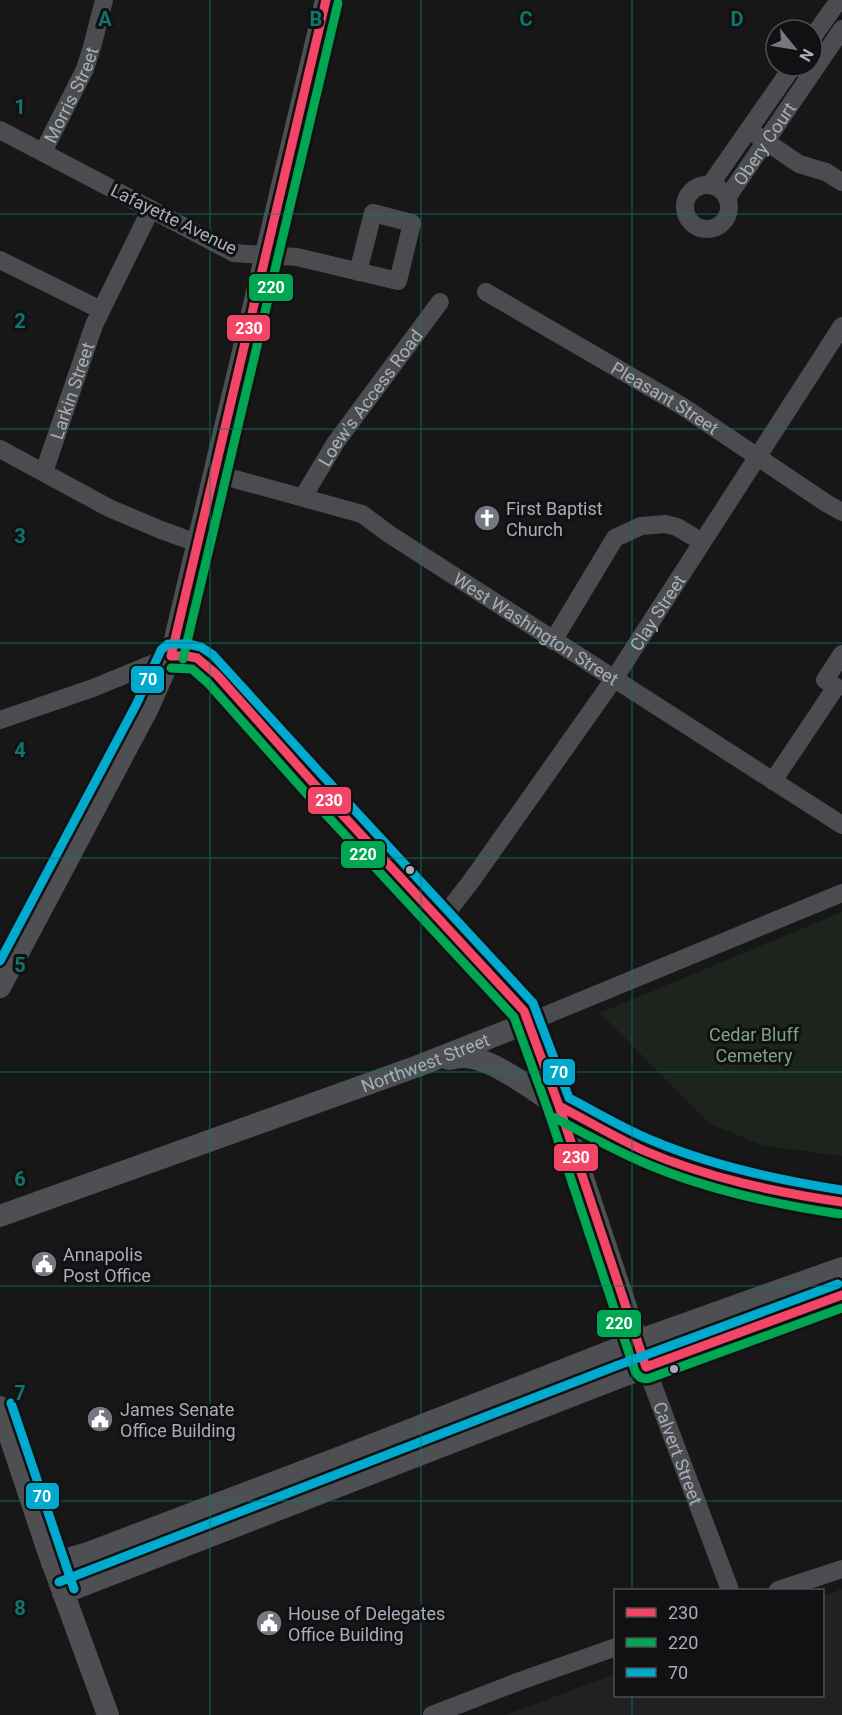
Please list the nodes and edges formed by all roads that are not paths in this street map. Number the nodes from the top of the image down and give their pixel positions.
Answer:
1 (104, 0) edge
2 (326, 0) edge
3 (838, 0) edge
4 (824, 20) edge
5 (842, 29) edge
6 (785, 78) edge
7 (0, 130) edge
8 (749, 130) junction
9 (766, 141) junction
10 (43, 152) junction
11 (842, 182) edge
12 (710, 185) junction
13 (728, 198) junction
14 (151, 209) junction
15 (266, 255) junction
16 (0, 260) edge
17 (358, 272) dead end
18 (486, 292) dead end
19 (440, 302) dead end
20 (101, 310) junction
21 (842, 326) edge
22 (0, 449) edge
23 (757, 457) junction
24 (44, 472) junction
25 (213, 473) junction
26 (303, 497) junction
27 (842, 512) edge
28 (702, 542) junction
29 (197, 543) junction
30 (553, 641) junction
31 (842, 654) edge
32 (171, 656) junction
33 (614, 679) junction
34 (0, 720) edge
35 (773, 781) junction
36 (842, 825) edge
37 (842, 892) edge
38 (441, 920) junction
39 (0, 987) edge
40 (527, 1023) junction
41 (418, 1065) junction
42 (559, 1106) junction
43 (842, 1202) edge
44 (0, 1216) edge
45 (842, 1268) edge
46 (842, 1295) edge
47 (637, 1341) junction
48 (646, 1367) junction
49 (0, 1407) edge
50 (52, 1563) junction
51 (842, 1569) edge
52 (730, 1589) edge
53 (781, 1589) edge
54 (63, 1593) junction
55 (614, 1647) edge
56 (108, 1715) edge
57 (432, 1715) edge

1 - 10 street, Morris Street
2 - 15 main road
3 - 4 street
5 - 9 street, Obery Court
6 - 8 street, Obery Court
7 - 10 street, Lafayette Avenue
8 - 9 street
8 - 12 street, Obery Court
9 - 11 street
9 - 13 street, Obery Court
10 - 14 street, Lafayette Avenue
12 - 13 street, Obery Court
12 - 13 street, Obery Court
14 - 15 street, Lafayette Avenue
14 - 20 street, Larkin Street
15 - 17 street, Lafayette Avenue
15 - 25 main road
16 - 20 street
18 - 23 street, Pleasant Street
19 - 26 street, Loew's Access Road
20 - 24 street, Larkin Street
21 - 23 street, Clay Street
22 - 24 street
23 - 27 street, Pleasant Street
23 - 28 street, Clay Street
24 - 29 street
25 - 26 street, West Washington Street
25 - 29 main road
26 - 30 street, West Washington Street
28 - 30 street
28 - 33 street, Clay Street
29 - 32 main road
30 - 33 street, West Washington Street
31 - 35 street
32 - 34 street
32 - 38 main road, Calvert Street
32 - 39 main road
33 - 35 street, West Washington Street
33 - 38 street, Clay Street
35 - 36 street, West Washington Street
37 - 40 street, Northwest Street
38 - 40 main road, Calvert Street
40 - 41 main road, Northwest Street
40 - 42 main road, Calvert Street
41 - 42 main road
41 - 44 main road, Northwest Street
42 - 43 main road
42 - 47 main road, Calvert Street
45 - 47 main road
46 - 48 main road
47 - 48 main road, Calvert Street
47 - 50 main road
48 - 52 street, Calvert Street
48 - 54 main road
49 - 50 main road
50 - 54 main road
51 - 53 street
54 - 56 main road
55 - 57 street

